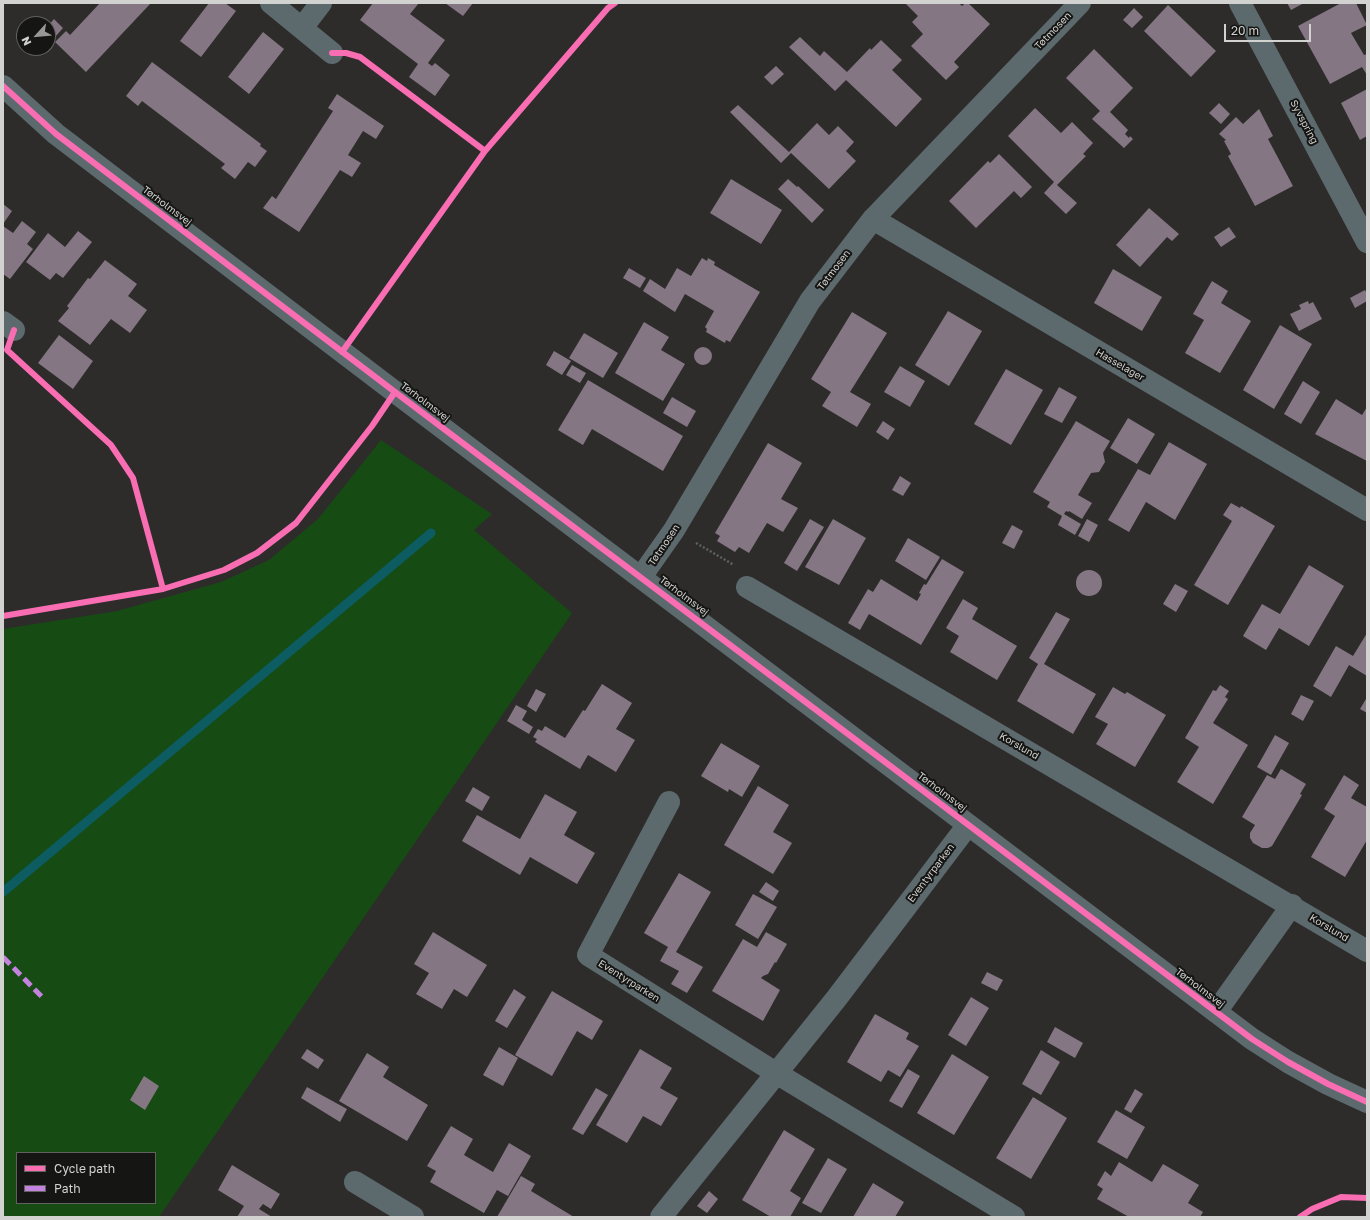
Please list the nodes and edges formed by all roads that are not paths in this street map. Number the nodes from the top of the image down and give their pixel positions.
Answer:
1 (271, 3) edge
2 (321, 3) edge
3 (1080, 3) edge
4 (1240, 3) edge
5 (302, 28) junction
6 (332, 53) dead end
7 (3, 86) edge
8 (873, 219) junction
9 (1367, 242) edge
10 (1367, 510) edge
11 (641, 577) junction
12 (747, 587) road end
13 (669, 802) dead end
14 (968, 825) junction
15 (1292, 905) junction
16 (1367, 951) edge
17 (1216, 1012) junction
18 (776, 1073) junction
19 (1367, 1102) edge
20 (355, 1182) dead end
21 (414, 1217) edge
22 (661, 1217) edge
23 (1014, 1217) edge

1 - 5 street
2 - 5 street
3 - 8 street, Tøtmosen
4 - 9 street, Syvspring
5 - 6 street
7 - 11 street, Tørholmsvej
8 - 10 street, Hasselager
8 - 11 street, Tøtmosen
11 - 14 street, Tørholmsvej
12 - 15 street, Korslund
13 - 18 street, Eventyrparken
14 - 17 street, Tørholmsvej
14 - 18 street, Eventyrparken
15 - 16 street, Korslund
15 - 17 street
17 - 19 street, Tørholmsvej
18 - 22 street, Eventyrparken
18 - 23 street, Eventyrparken
20 - 21 street

